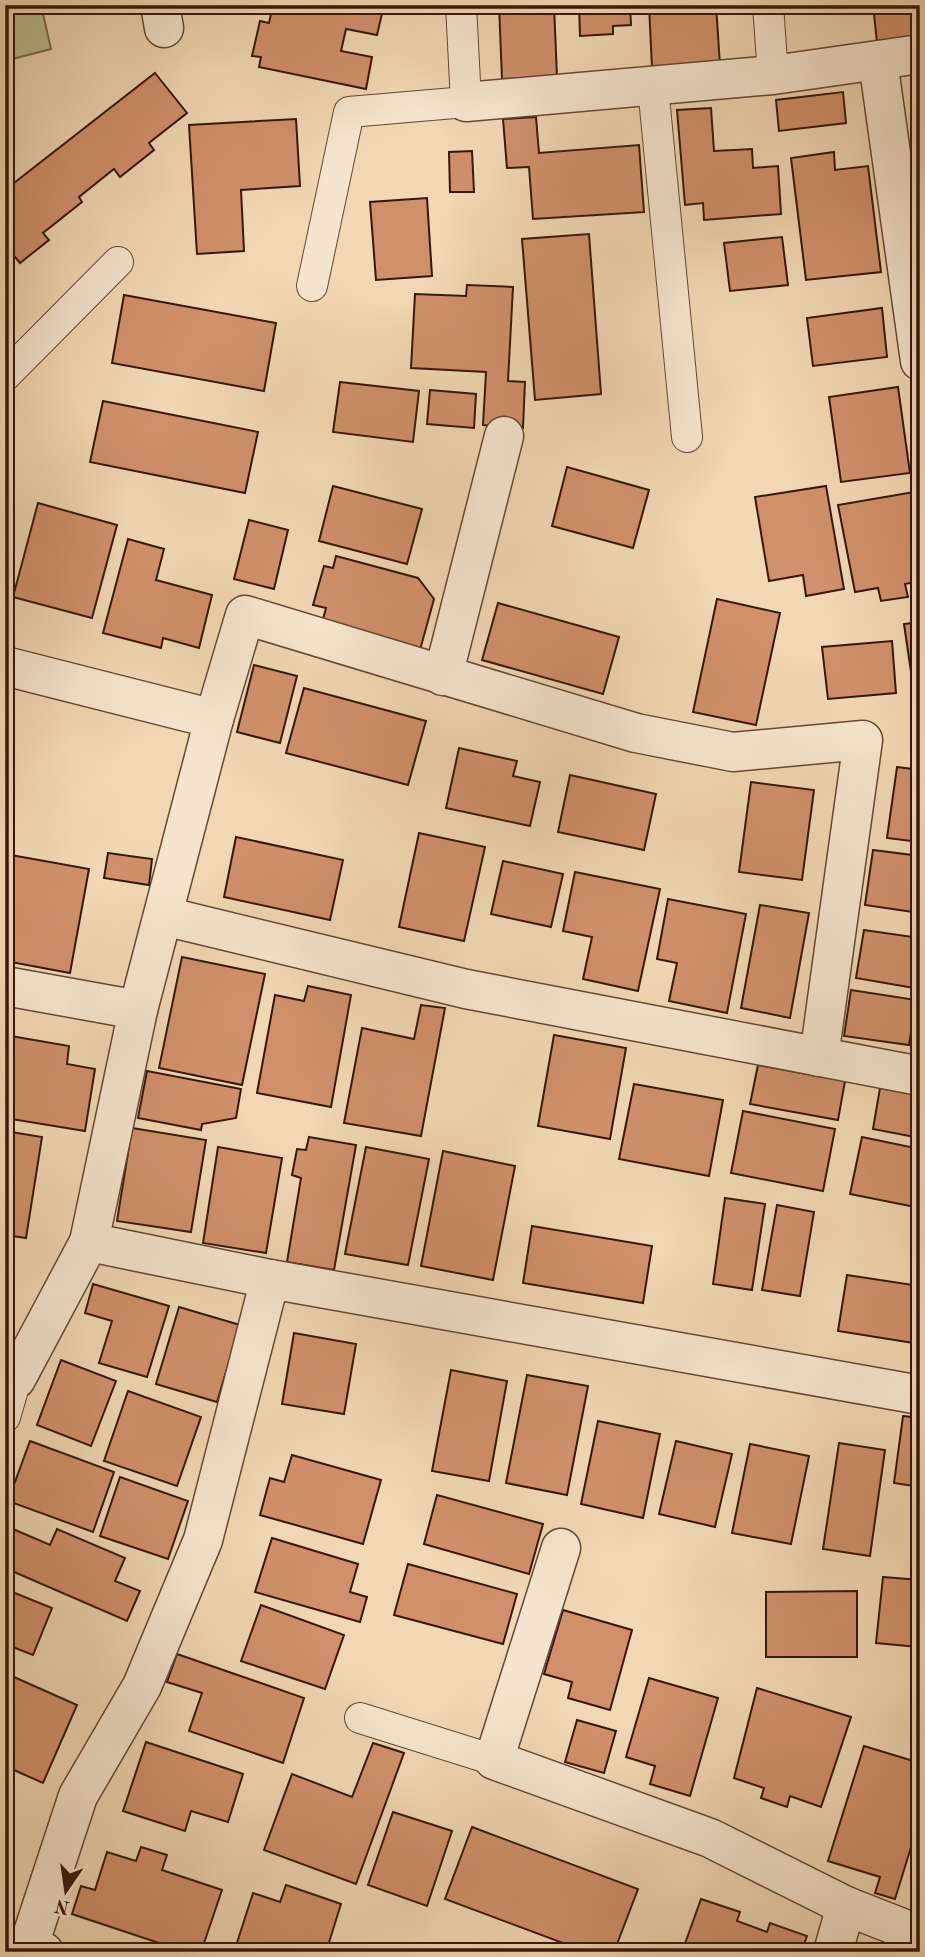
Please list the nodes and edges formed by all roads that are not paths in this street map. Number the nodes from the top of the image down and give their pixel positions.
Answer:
1 (461, 5) edge
2 (768, 5) edge
3 (920, 54) edge
4 (878, 61) junction
5 (773, 75) junction
6 (653, 87) junction
7 (466, 102) junction
8 (118, 262) dead end
9 (312, 286) dead end
10 (920, 361) edge
11 (5, 376) edge
12 (504, 436) dead end
13 (687, 437) dead end
14 (5, 666) edge
15 (443, 676) junction
16 (214, 719) junction
17 (164, 916) junction
18 (5, 986) edge
19 (138, 1010) junction
20 (819, 1057) junction
21 (920, 1076) edge
22 (89, 1242) junction
23 (270, 1279) junction
24 (10, 1378) edge
25 (920, 1395) edge
26 (5, 1417) edge
27 (561, 1549) dead end
28 (360, 1718) dead end
29 (494, 1760) junction
30 (846, 1906) junction
31 (920, 1935) edge
32 (33, 1951) edge
33 (833, 1952) edge

1 - 7 lane
2 - 5 lane
3 - 4 street
4 - 5 street
4 - 10 street
5 - 6 street
6 - 7 street
6 - 13 lane
7 - 9 lane
8 - 11 lane
12 - 15 street
14 - 16 street
15 - 16 street
15 - 20 street
16 - 17 street
17 - 19 street
17 - 20 street
18 - 19 street
19 - 22 street
20 - 21 street
22 - 23 street
22 - 24 street
23 - 25 street
23 - 32 street
24 - 26 lane
27 - 29 street
28 - 29 lane
29 - 30 street
30 - 31 street
30 - 33 street

